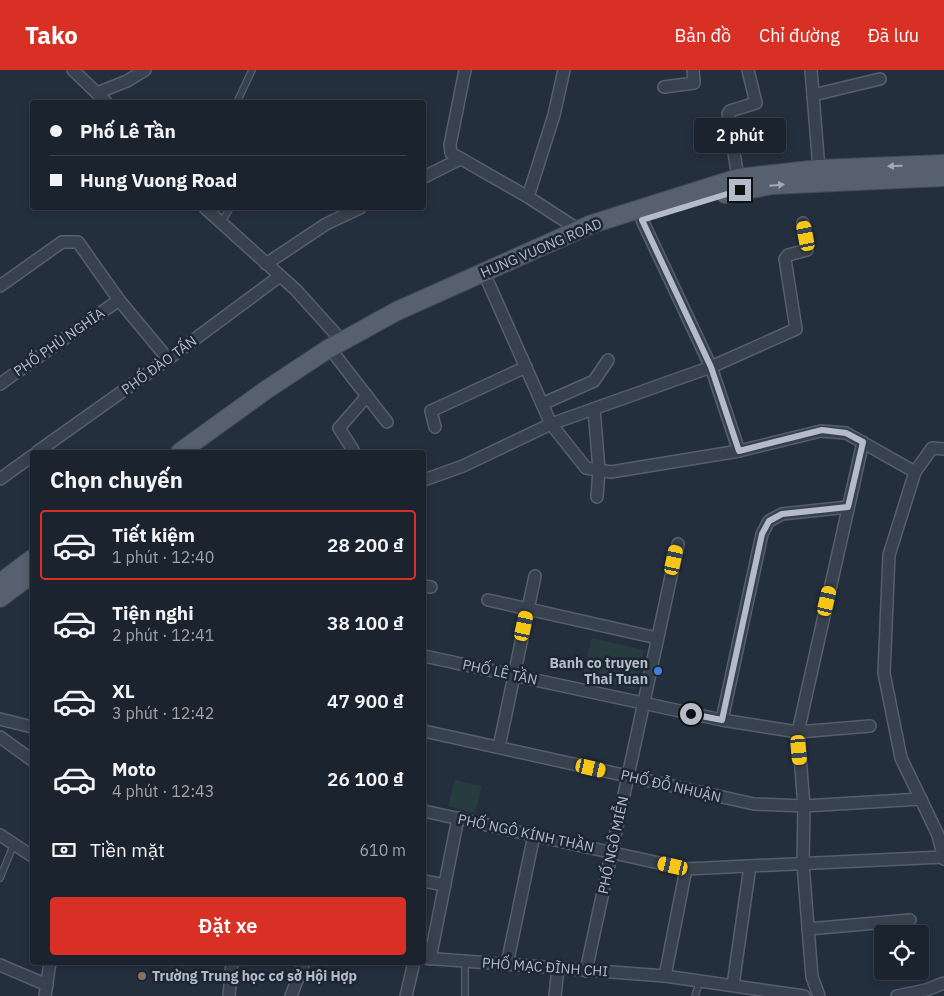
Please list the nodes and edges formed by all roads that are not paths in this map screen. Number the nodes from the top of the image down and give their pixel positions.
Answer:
1 (73, 70) edge
2 (145, 70) edge
3 (252, 70) edge
4 (465, 70) edge
5 (564, 70) edge
6 (693, 70) edge
7 (748, 70) edge
8 (811, 70) edge
9 (880, 78) dead end
10 (664, 87) dead end
11 (97, 93) junction
12 (813, 95) junction
13 (104, 100) edge
14 (238, 100) edge
15 (460, 159) junction
16 (944, 164) edge
17 (819, 169) junction
18 (426, 176) edge
19 (944, 177) edge
20 (738, 178) junction
21 (528, 197) junction
22 (207, 210) edge
23 (229, 210) edge
24 (356, 210) edge
25 (642, 220) junction
26 (221, 223) junction
27 (803, 223) dead end
28 (579, 230) junction
29 (266, 264) junction
30 (280, 276) junction
31 (488, 282) junction
32 (0, 286) edge
33 (119, 300) junction
34 (342, 348) junction
35 (168, 359) junction
36 (608, 360) dead end
37 (526, 367) junction
38 (711, 367) junction
39 (0, 384) edge
40 (367, 396) junction
41 (542, 404) junction
42 (594, 409) junction
43 (388, 422) dead end
44 (551, 424) junction
45 (435, 427) dead end
46 (863, 442) junction
47 (944, 449) edge
48 (40, 450) edge
49 (183, 450) edge
50 (201, 450) edge
51 (353, 450) dead end
52 (739, 451) junction
53 (30, 457) edge
54 (600, 470) junction
55 (915, 472) junction
56 (0, 479) edge
57 (426, 479) edge
58 (597, 497) dead end
59 (848, 507) junction
60 (678, 544) dead end
61 (30, 561) edge
62 (30, 576) edge
63 (535, 576) dead end
64 (0, 583) edge
65 (0, 598) edge
66 (488, 600) dead end
67 (528, 609) junction
68 (657, 638) junction
69 (426, 656) edge
70 (514, 676) junction
71 (643, 704) junction
72 (0, 720) edge
73 (722, 720) junction
74 (870, 726) dead end
75 (30, 727) edge
76 (426, 731) edge
77 (798, 732) junction
78 (0, 737) edge
79 (499, 747) junction
80 (30, 759) edge
81 (628, 776) junction
82 (921, 799) junction
83 (804, 806) junction
84 (426, 811) edge
85 (458, 818) junction
86 (0, 835) edge
87 (534, 835) junction
88 (14, 844) junction
89 (30, 851) edge
90 (611, 851) junction
91 (944, 858) edge
92 (802, 864) junction
93 (750, 866) junction
94 (686, 869) junction
95 (0, 878) edge
96 (426, 881) edge
97 (445, 885) junction
98 (910, 920) dead end
99 (808, 929) junction
100 (427, 958) edge
101 (465, 961) junction
102 (507, 964) junction
103 (0, 965) edge
104 (50, 965) edge
105 (232, 965) edge
106 (303, 965) edge
107 (413, 965) edge
108 (558, 968) junction
109 (586, 971) junction
110 (666, 976) junction
111 (700, 980) junction
112 (944, 983) edge
113 (733, 985) junction
114 (46, 990) edge
115 (229, 996) edge
116 (290, 996) edge
117 (406, 996) edge
118 (465, 996) edge
119 (555, 996) edge
120 (696, 996) edge
121 (804, 996) edge
122 (818, 996) edge
123 (897, 996) edge

1 - 11 street
2 - 11 street
3 - 14 lane
4 - 15 street
5 - 21 street
6 - 10 street
7 - 20 street
8 - 12 street
9 - 12 street
11 - 13 street
12 - 17 street
15 - 18 street
15 - 21 street
16 -> 17 main road, HUNG VUONG ROAD
17 - 20 main road, HUNG VUONG ROAD
25 -> 19 main road, HUNG VUONG ROAD
20 - 28 main road, HUNG VUONG ROAD
21 - 28 street
22 - 26 street
23 - 26 lane
24 - 29 street
25 - 31 main road, HUNG VUONG ROAD
25 - 38 street
26 - 29 street
27 - 38 street
28 - 34 main road, HUNG VUONG ROAD
29 - 30 street
30 - 34 street
30 - 35 street, PHỐ ĐÀO TẤN
31 - 34 main road, HUNG VUONG ROAD
31 - 37 street
32 - 33 street
33 - 35 street
33 - 39 street, PHỐ PHÙ NGHĨA
34 - 40 street
34 - 49 main road, HUNG VUONG ROAD
34 - 50 main road, HUNG VUONG ROAD
35 - 48 street, PHỐ ĐÀO TẤN
36 - 41 street
37 - 41 street
37 - 45 street
38 - 42 street
38 - 52 street
40 - 43 street
40 - 51 street
41 - 44 street
42 - 44 street
42 - 54 street
44 - 54 street
44 - 57 street
46 - 52 street
46 - 55 street
46 - 59 street
47 - 55 street
52 - 54 street
53 - 56 street
54 - 58 street
55 - 82 street
59 - 73 street
59 - 77 street
60 - 68 street, PHỐ NGÔ MIỄN
61 - 64 main road
62 - 65 main road
63 - 67 street
66 - 67 street
67 - 68 street
67 - 70 street
68 - 71 street, PHỐ NGÔ MIỄN
69 - 70 street, PHỐ LÊ TẦN
70 - 71 street, PHỐ LÊ TẦN
70 - 79 street
71 - 73 street, PHỐ LÊ TẦN
71 - 81 street, PHỐ NGÔ MIỄN
72 - 75 street
73 - 77 street, PHỐ LÊ TẦN
74 - 77 street, PHỐ LÊ TẦN
76 - 79 street, PHỐ ĐỖ NHUẬN
77 - 83 street
78 - 80 street
79 - 81 street, PHỐ ĐỖ NHUẬN
81 - 83 street, PHỐ ĐỖ NHUẬN
81 - 90 street, PHỐ NGÔ MIỄN
82 - 83 street, PHỐ ĐỖ NHUẬN
82 - 91 street
83 - 92 street
84 - 85 street, PHỐ NGÔ KÍNH THẦN
85 - 87 street, PHỐ NGÔ KÍNH THẦN
85 - 97 street
86 - 88 street
87 - 90 street, PHỐ NGÔ KÍNH THẦN
87 - 102 street
88 - 89 street
88 - 95 lane
90 - 94 street, PHỐ NGÔ KÍNH THẦN
90 - 109 street, PHỐ NGÔ MIỄN
91 - 92 street, PHỐ NGÔ KÍNH THẦN
92 - 93 street, PHỐ NGÔ KÍNH THẦN
92 - 99 street
93 - 94 street, PHỐ NGÔ KÍNH THẦN
93 - 113 street
94 - 110 street
96 - 97 street
97 - 100 street
98 - 99 street
99 - 122 street
100 - 101 street, PHỐ MẠC ĐĨNH CHI
101 - 102 street, PHỐ MẠC ĐĨNH CHI
101 - 118 lane
102 - 108 street, PHỐ MẠC ĐĨNH CHI
103 - 114 street
104 - 114 street
105 - 115 street
106 - 116 street
107 - 117 street
108 - 109 street, PHỐ MẠC ĐĨNH CHI
108 - 119 street
109 - 110 street, PHỐ MẠC ĐĨNH CHI
110 - 111 street, PHỐ MẠC ĐĨNH CHI
111 - 113 street, PHỐ MẠC ĐĨNH CHI
111 - 120 lane
112 - 123 street
113 - 121 street, PHỐ MẠC ĐĨNH CHI

